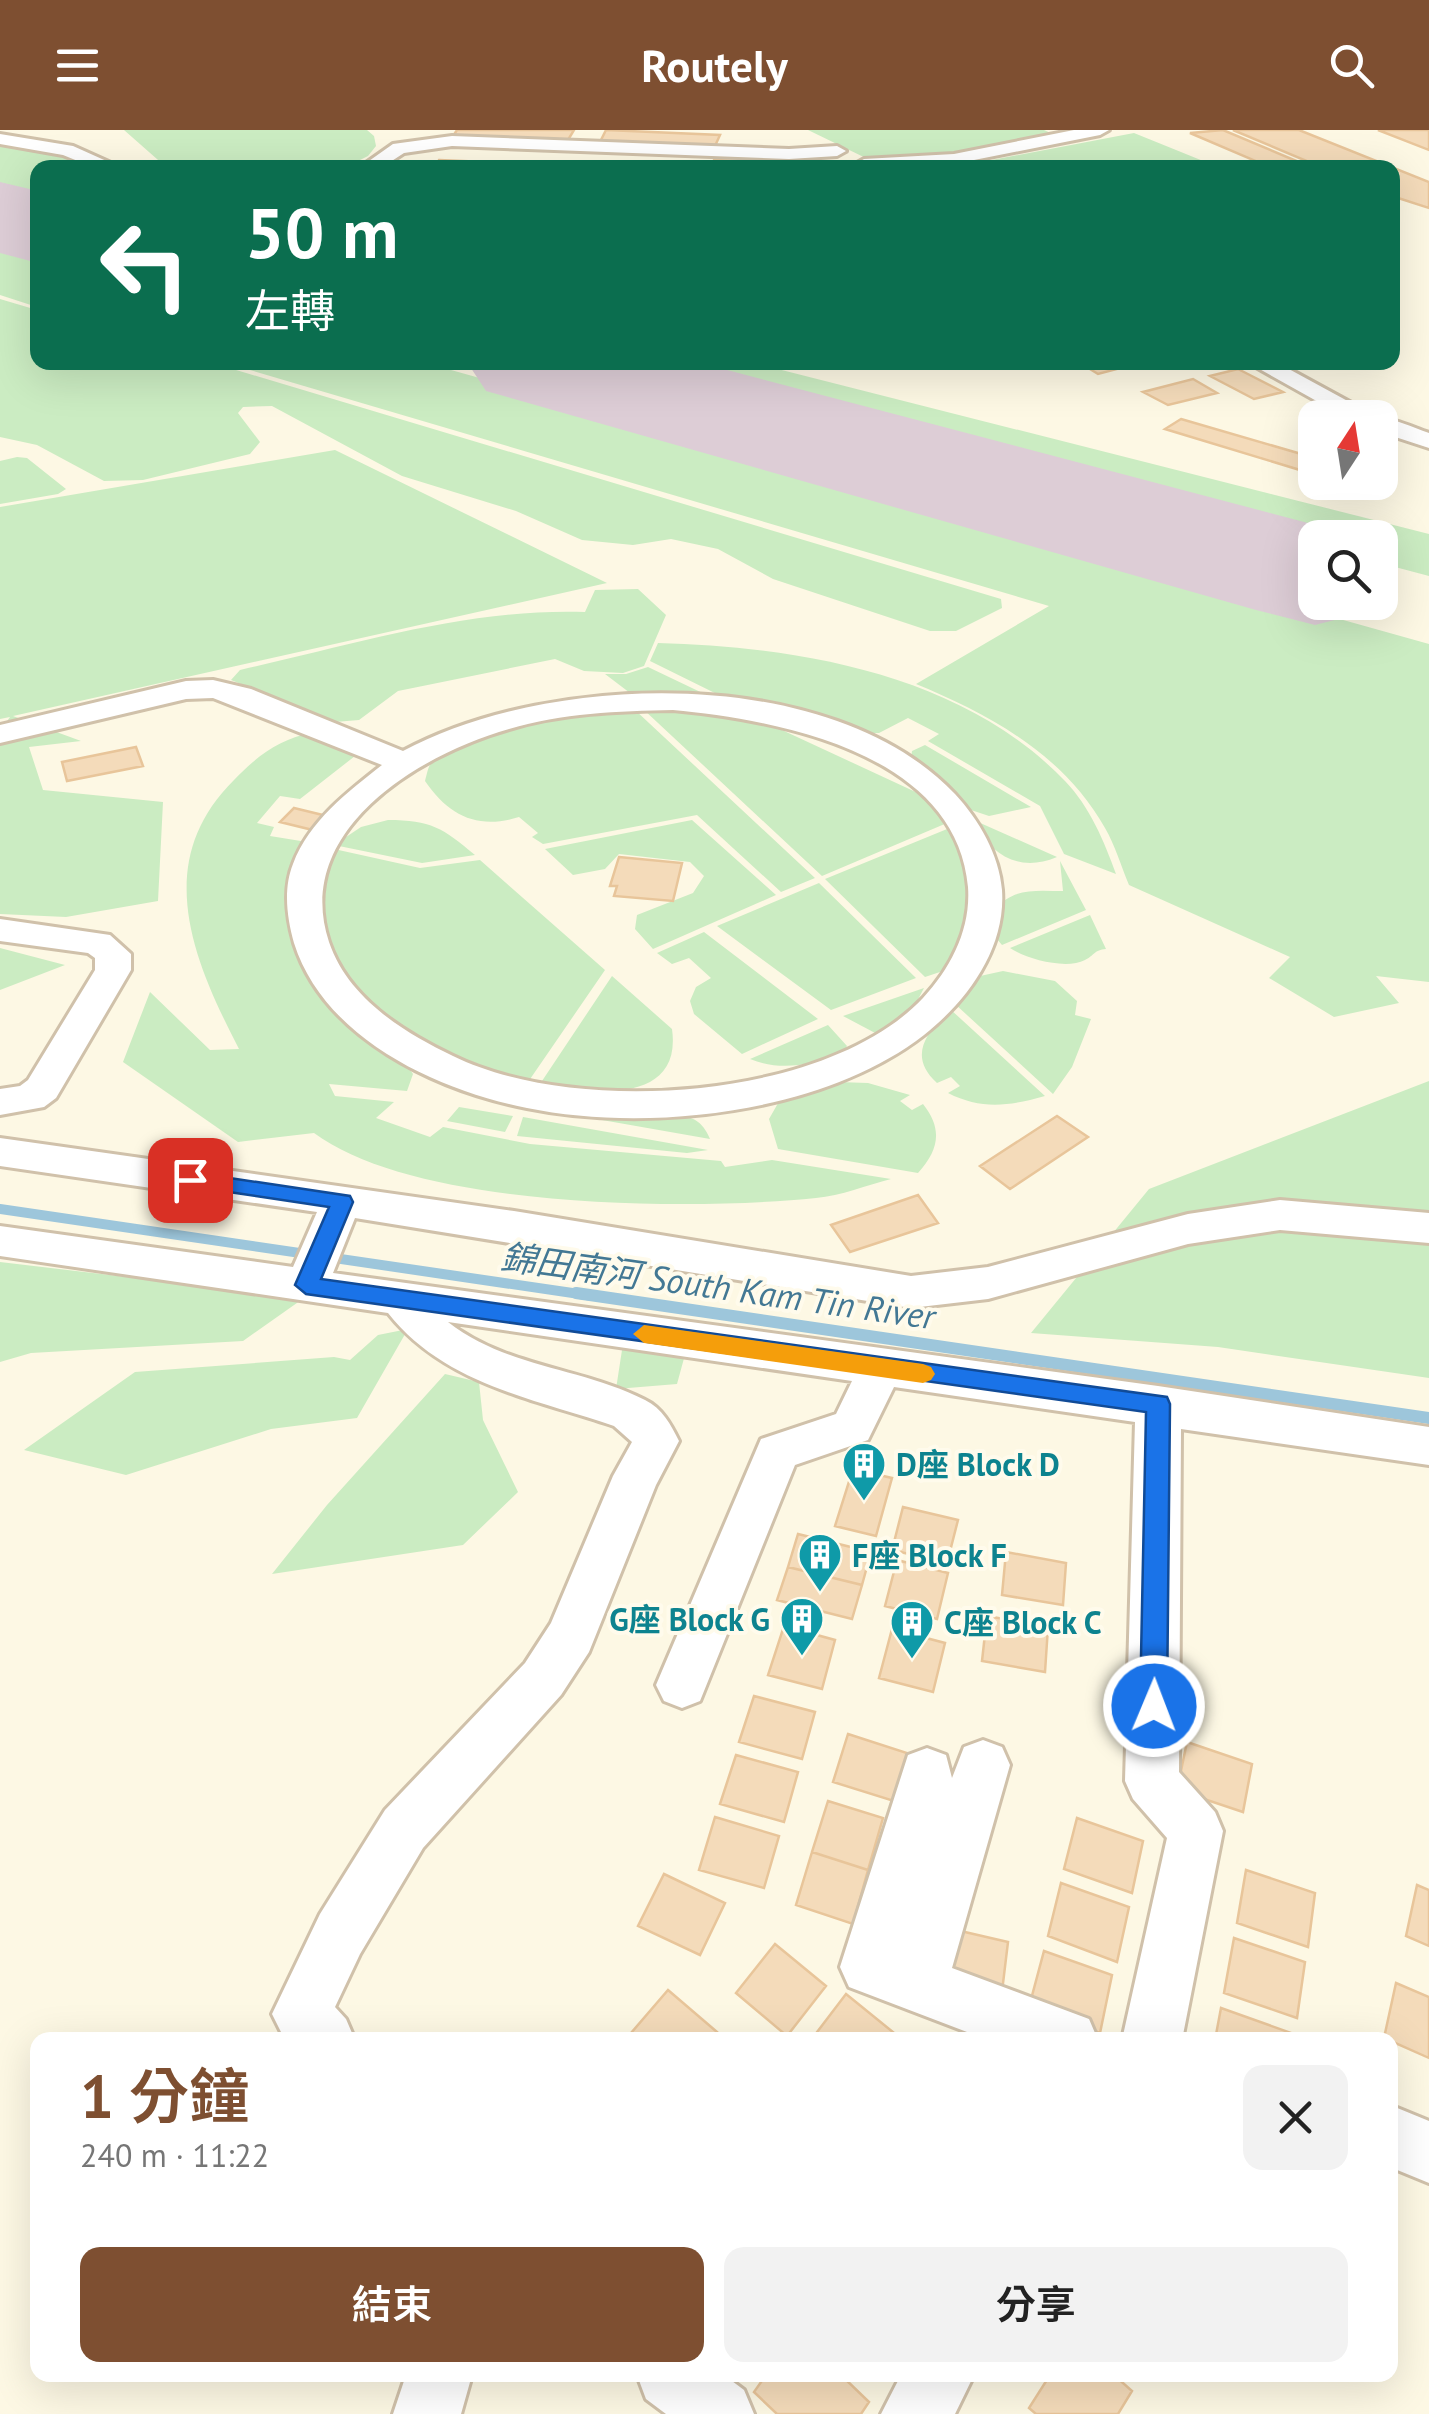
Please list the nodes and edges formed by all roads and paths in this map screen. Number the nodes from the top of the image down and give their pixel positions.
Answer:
1 (796, 130) edge
2 (1100, 130) edge
3 (0, 131) edge
4 (0, 140) edge
5 (30, 144) junction
6 (838, 151) junction
7 (93, 160) edge
8 (380, 160) edge
9 (855, 160) edge
10 (944, 160) edge
11 (1273, 370) edge
12 (1331, 400) edge
13 (1398, 430) edge
14 (1429, 441) edge
15 (0, 734) edge
16 (405, 762) junction
17 (0, 930) edge
18 (0, 1102) edge
19 (0, 1152) edge
20 (342, 1202) junction
21 (1429, 1228) edge
22 (0, 1241) edge
23 (306, 1285) junction
24 (401, 1299) junction
25 (881, 1368) junction
26 (1158, 1404) junction
27 (1429, 1446) edge
28 (682, 1685) dead end
29 (983, 1766) dead end
30 (926, 1773) dead end
31 (894, 1976) junction
32 (305, 2031) edge
33 (1046, 2032) edge
34 (1154, 2032) edge
35 (1398, 2139) edge
36 (1429, 2152) edge
37 (437, 2382) edge
38 (679, 2382) edge
39 (936, 2382) edge
40 (427, 2414) edge
41 (720, 2414) edge
42 (915, 2414) edge

1 - 6 street
2 - 10 street
3 - 5 street
4 - 5 street
5 - 7 street
6 - 8 street
6 - 9 street
11 - 12 street
13 - 14 street
15 - 16 street
16 - 16 street
17 - 18 street
19 - 20 street
20 - 21 street
20 - 23 street
22 - 23 street
23 - 24 street
24 - 25 street
24 - 32 street
25 - 26 street
25 - 28 street
26 - 27 street
26 - 34 street
29 - 31 street
30 - 31 street
31 - 33 street
35 - 36 street
37 - 40 street
38 - 41 street
39 - 42 street

